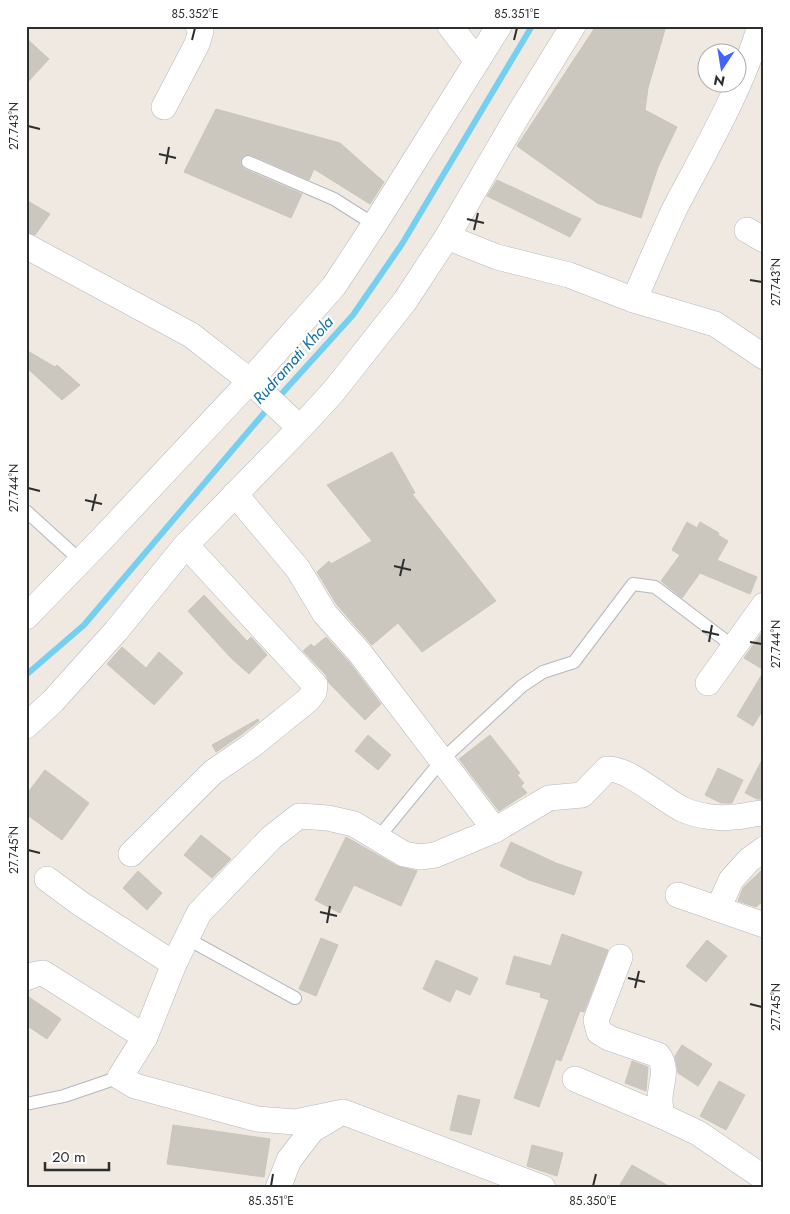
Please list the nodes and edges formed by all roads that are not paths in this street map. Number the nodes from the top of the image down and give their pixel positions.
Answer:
1 (198, 26) edge
2 (450, 26) edge
3 (499, 26) edge
4 (573, 26) edge
5 (760, 26) edge
6 (477, 61) junction
7 (164, 107) dead end
8 (248, 162) dead end
9 (375, 225) junction
10 (447, 237) junction
11 (26, 246) edge
12 (634, 300) junction
13 (764, 358) edge
14 (255, 386) junction
15 (293, 422) junction
16 (235, 494) junction
17 (26, 512) edge
18 (186, 544) junction
19 (81, 561) junction
20 (764, 605) edge
21 (26, 617) edge
22 (734, 647) junction
23 (708, 683) dead end
24 (26, 726) edge
25 (442, 760) junction
26 (764, 813) edge
27 (495, 830) junction
28 (378, 838) junction
29 (764, 849) edge
30 (131, 854) dead end
31 (47, 879) dead end
32 (678, 895) dead end
33 (718, 909) junction
34 (764, 925) edge
35 (186, 938) junction
36 (620, 957) dead end
37 (174, 964) junction
38 (26, 978) edge
39 (295, 998) dead end
40 (145, 1037) junction
41 (120, 1077) junction
42 (575, 1079) dead end
43 (26, 1104) edge
44 (343, 1112) junction
45 (662, 1116) junction
46 (764, 1178) edge
47 (278, 1188) edge
48 (543, 1188) edge

1 - 7 street
2 - 6 street
3 - 6 street
4 - 10 street
5 - 12 street
6 - 9 street
8 - 9 lane
9 - 14 street
10 - 12 street
10 - 15 street
11 - 14 street
12 - 13 street
14 - 15 street
14 - 19 street
15 - 16 street
16 - 18 street
16 - 25 street
17 - 19 lane
18 - 24 street
18 - 30 street
19 - 21 street
20 - 22 street
22 - 23 street
22 - 25 lane
25 - 27 street
25 - 28 lane
26 - 27 street
27 - 28 street
28 - 35 street
29 - 33 street
31 - 37 street
32 - 33 street
33 - 34 street
35 - 37 street
35 - 39 lane
36 - 45 street
37 - 40 street
38 - 40 street
40 - 41 street
41 - 43 lane
41 - 44 street
42 - 45 street
44 - 47 street
44 - 48 street
45 - 46 street

